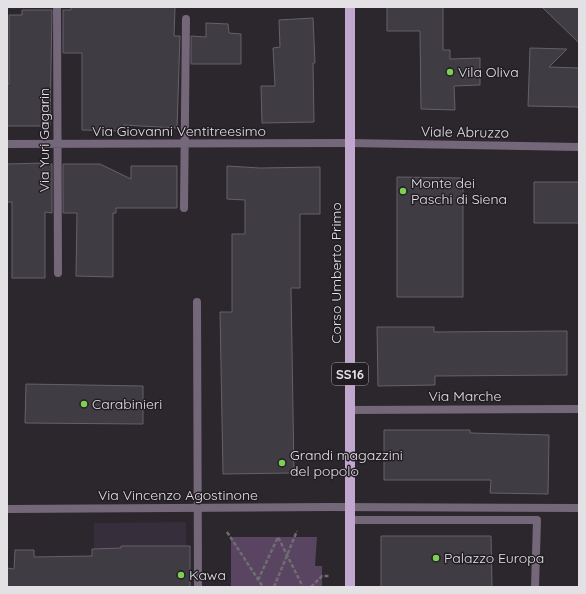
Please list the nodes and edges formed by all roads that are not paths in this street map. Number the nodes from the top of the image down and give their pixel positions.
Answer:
1 (57, 7) edge
2 (350, 7) edge
3 (186, 19) dead end
4 (350, 143) junction
5 (7, 144) edge
6 (57, 144) junction
7 (184, 144) junction
8 (579, 146) edge
9 (184, 208) dead end
10 (58, 272) dead end
11 (197, 302) dead end
12 (579, 409) edge
13 (350, 410) junction
14 (350, 507) junction
15 (579, 508) edge
16 (7, 509) edge
17 (197, 509) junction
18 (350, 520) junction
19 (198, 587) edge
20 (350, 587) edge
21 (535, 587) edge

1 - 6 street, Via Yuri Gagarin
2 - 4 main road, Corso Umberto Primo / SS16
3 - 7 street
4 - 7 street, Via Giovanni Ventitreesimo
4 - 8 street, Viale Abruzzo
4 - 13 main road, Corso Umberto Primo / SS16
5 - 6 street, Via Giovanni Ventitreesimo
6 - 7 street, Via Giovanni Ventitreesimo
6 - 10 street, Via Yuri Gagarin
7 - 9 street
11 - 17 street
12 - 13 street, Via Marche
13 - 14 main road, Corso Umberto Primo / SS16
14 - 15 street, Via Vincenzo Agostinone
14 - 17 street, Via Vincenzo Agostinone
14 - 18 main road, Corso Umberto Primo / SS16
16 - 17 street, Via Vincenzo Agostinone
17 - 19 street
18 - 20 main road, Corso Umberto Primo / SS16
18 - 21 street

